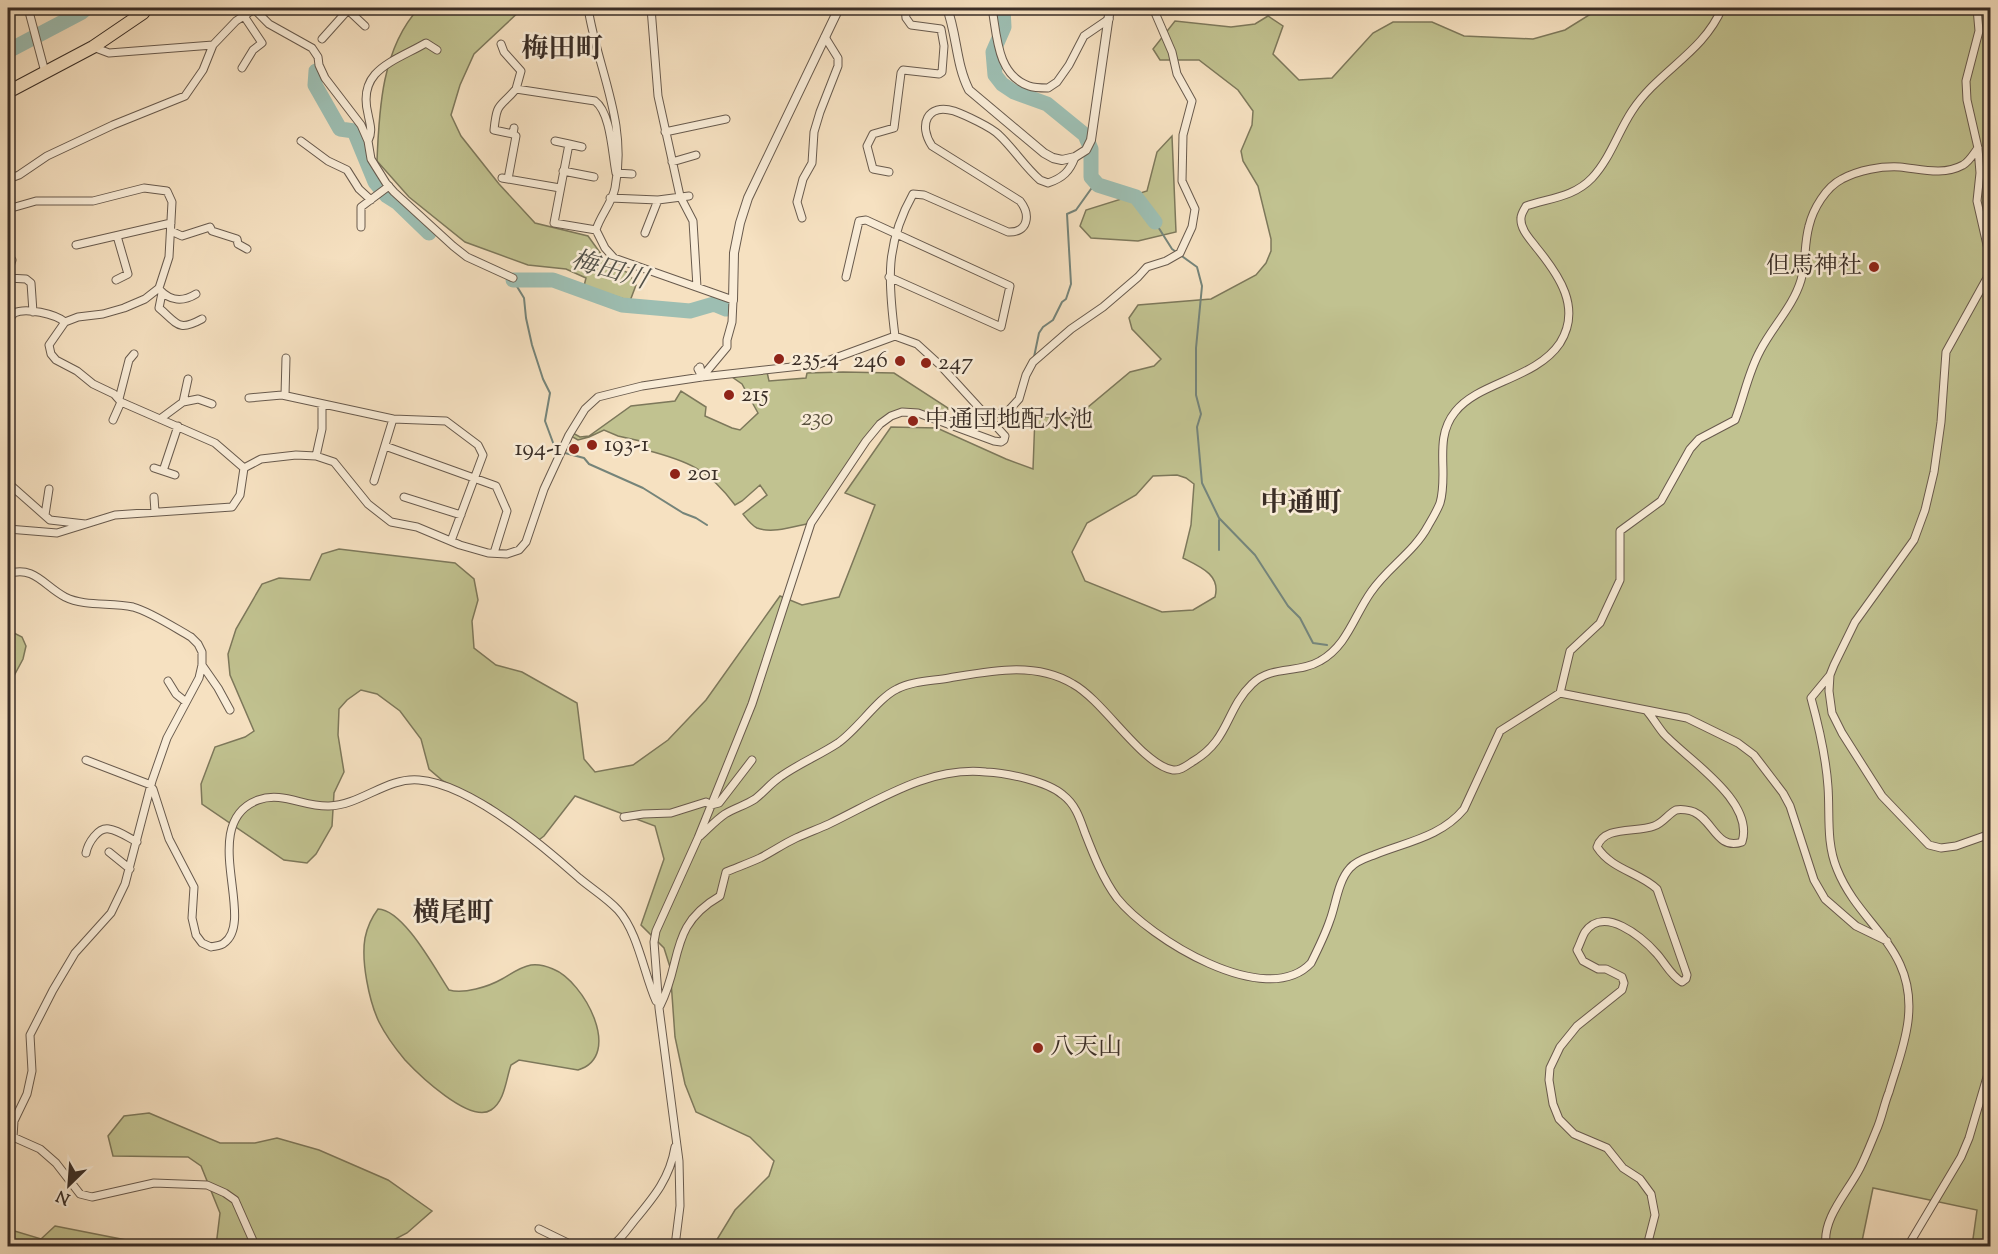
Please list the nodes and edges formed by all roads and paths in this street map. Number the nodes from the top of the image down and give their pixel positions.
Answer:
1 (28, 8) edge
2 (147, 8) edge
3 (255, 8) edge
4 (588, 8) edge
5 (651, 8) edge
6 (839, 8) edge
7 (905, 8) edge
8 (947, 8) edge
9 (992, 8) edge
10 (1110, 8) edge
11 (1153, 8) edge
12 (1722, 8) edge
13 (1977, 8) edge
14 (244, 16) junction
15 (1109, 19) junction
16 (365, 26) dead end
17 (324, 30) dead end
18 (825, 37) junction
19 (322, 39) junction
20 (501, 44) dead end
21 (213, 45) junction
22 (93, 47) junction
23 (437, 50) dead end
24 (318, 57) junction
25 (242, 68) dead end
26 (45, 72) junction
27 (516, 89) junction
28 (8, 92) edge
29 (726, 119) dead end
30 (665, 132) junction
31 (301, 141) dead end
32 (368, 141) junction
33 (555, 141) dead end
34 (568, 144) junction
35 (582, 147) dead end
36 (1978, 148) junction
37 (696, 155) dead end
38 (1075, 157) junction
39 (672, 162) junction
40 (563, 171) junction
41 (889, 172) dead end
42 (616, 173) junction
43 (633, 174) dead end
44 (8, 179) edge
45 (589, 179) dead end
46 (389, 186) junction
47 (560, 188) junction
48 (680, 196) junction
49 (689, 196) dead end
50 (610, 198) junction
51 (371, 200) junction
52 (658, 200) junction
53 (8, 209) edge
54 (801, 218) dead end
55 (171, 227) junction
56 (361, 228) dead end
57 (596, 230) junction
58 (895, 232) junction
59 (645, 234) dead end
60 (117, 236) junction
61 (76, 245) dead end
62 (247, 249) dead end
63 (1990, 258) edge
64 (12, 260) dead end
65 (846, 277) dead end
66 (889, 277) junction
67 (9, 278) edge
68 (513, 278) dead end
69 (116, 280) dead end
70 (697, 287) junction
71 (160, 290) junction
72 (196, 294) dead end
73 (733, 300) junction
74 (33, 312) junction
75 (202, 319) dead end
76 (8, 320) edge
77 (65, 322) junction
78 (895, 336) junction
79 (134, 354) dead end
80 (286, 358) dead end
81 (699, 368) dead end
82 (702, 376) junction
83 (188, 379) dead end
84 (285, 395) junction
85 (249, 398) dead end
86 (120, 400) junction
87 (183, 402) junction
88 (212, 404) dead end
89 (322, 404) junction
90 (979, 409) junction
91 (160, 419) junction
92 (393, 419) junction
93 (112, 420) dead end
94 (177, 426) junction
95 (385, 446) junction
96 (316, 456) junction
97 (154, 468) dead end
98 (244, 468) junction
99 (163, 471) junction
100 (175, 475) dead end
101 (475, 477) junction
102 (374, 481) dead end
103 (8, 483) edge
104 (49, 489) dead end
105 (154, 497) dead end
106 (404, 497) dead end
107 (155, 512) junction
108 (45, 515) junction
109 (460, 515) junction
110 (88, 524) junction
111 (8, 529) edge
112 (451, 541) junction
113 (494, 553) junction
114 (8, 574) edge
115 (202, 665) junction
116 (1830, 675) junction
117 (168, 681) dead end
118 (1560, 693) junction
119 (186, 702) junction
120 (230, 710) dead end
121 (1647, 711) junction
122 (86, 760) dead end
123 (752, 760) dead end
124 (152, 783) junction
125 (711, 804) junction
126 (624, 817) dead end
127 (1990, 834) edge
128 (698, 838) junction
129 (1980, 839) junction
130 (137, 842) junction
131 (1990, 843) edge
132 (110, 852) dead end
133 (86, 853) dead end
134 (130, 869) junction
135 (1887, 941) junction
136 (659, 1008) junction
137 (1990, 1066) edge
138 (676, 1138) junction
139 (539, 1229) dead end
140 (259, 1246) edge
141 (268, 1246) edge
142 (296, 1246) edge
143 (574, 1246) edge
144 (612, 1246) edge
145 (675, 1246) edge
146 (1647, 1246) edge
147 (1826, 1246) edge
148 (1908, 1246) edge

1 - 26 street
2 - 22 highway
3 - 14 street
3 - 24 street
4 - 42 street
5 - 30 street
6 - 18 street
7 - 41 street
8 - 38 street
9 - 15 street
10 - 15 street
11 - 90 street
12 - 128 street
13 - 36 street
14 - 21 street
14 - 25 street
15 - 38 street
16 - 19 street
17 - 19 street
18 - 54 street
18 - 73 street
19 - 24 street
20 - 27 street
21 - 22 street
21 - 44 street
22 - 26 highway
23 - 32 street
24 - 32 street
26 - 28 highway
27 - 42 street
27 - 47 street
29 - 30 street
30 - 39 street
31 - 51 street
32 - 46 street
33 - 34 street
34 - 35 street
34 - 40 street
36 - 63 street
36 - 118 street
37 - 39 street
38 - 58 street
39 - 48 street
40 - 45 street
40 - 47 street
42 - 43 street
42 - 50 street
46 - 51 street
46 - 68 street
47 - 57 street
48 - 49 street
48 - 52 street
48 - 70 street
50 - 52 street
50 - 57 street
51 - 56 street
52 - 59 street
53 - 55 street
55 - 60 street
55 - 62 street
55 - 71 street
57 - 70 street
58 - 65 street
58 - 66 street
58 - 66 street
60 - 61 street
60 - 69 street
63 - 116 street
64 - 67 street
66 - 78 street
67 - 74 street
70 - 73 street
71 - 72 street
71 - 75 street
71 - 77 street
73 - 82 street
74 - 76 street
74 - 77 street
77 - 86 street
78 - 82 street
78 - 90 street
79 - 86 street
80 - 84 street
81 - 82 street
82 - 113 street
83 - 87 street
84 - 85 street
84 - 89 street
86 - 91 street
86 - 93 street
87 - 88 street
87 - 91 street
89 - 92 street
89 - 96 street
90 - 125 street
91 - 94 street
92 - 95 street
92 - 101 street
94 - 98 street
94 - 99 street
95 - 101 street
95 - 102 street
96 - 98 street
96 - 112 street
97 - 99 street
98 - 107 street
99 - 100 street
101 - 109 street
101 - 113 street
103 - 108 street
104 - 108 street
105 - 107 street
106 - 109 street
107 - 110 street
108 - 110 street
109 - 112 street
110 - 111 street
112 - 113 street
114 - 115 street
115 - 119 street
115 - 120 street
116 - 129 street
116 - 135 street
117 - 119 street
118 - 121 street
118 - 136 street
119 - 124 street
121 - 135 street
121 - 146 street
122 - 124 street
123 - 125 street
124 - 130 street
124 - 136 street
125 - 126 street
125 - 128 street
127 - 129 street
128 - 136 street
129 - 131 street
130 - 133 street
130 - 134 street
132 - 134 street
134 - 140 street
135 - 147 street
136 - 138 street
137 - 148 street
138 - 144 street
138 - 145 street
139 - 143 street
141 - 142 street

